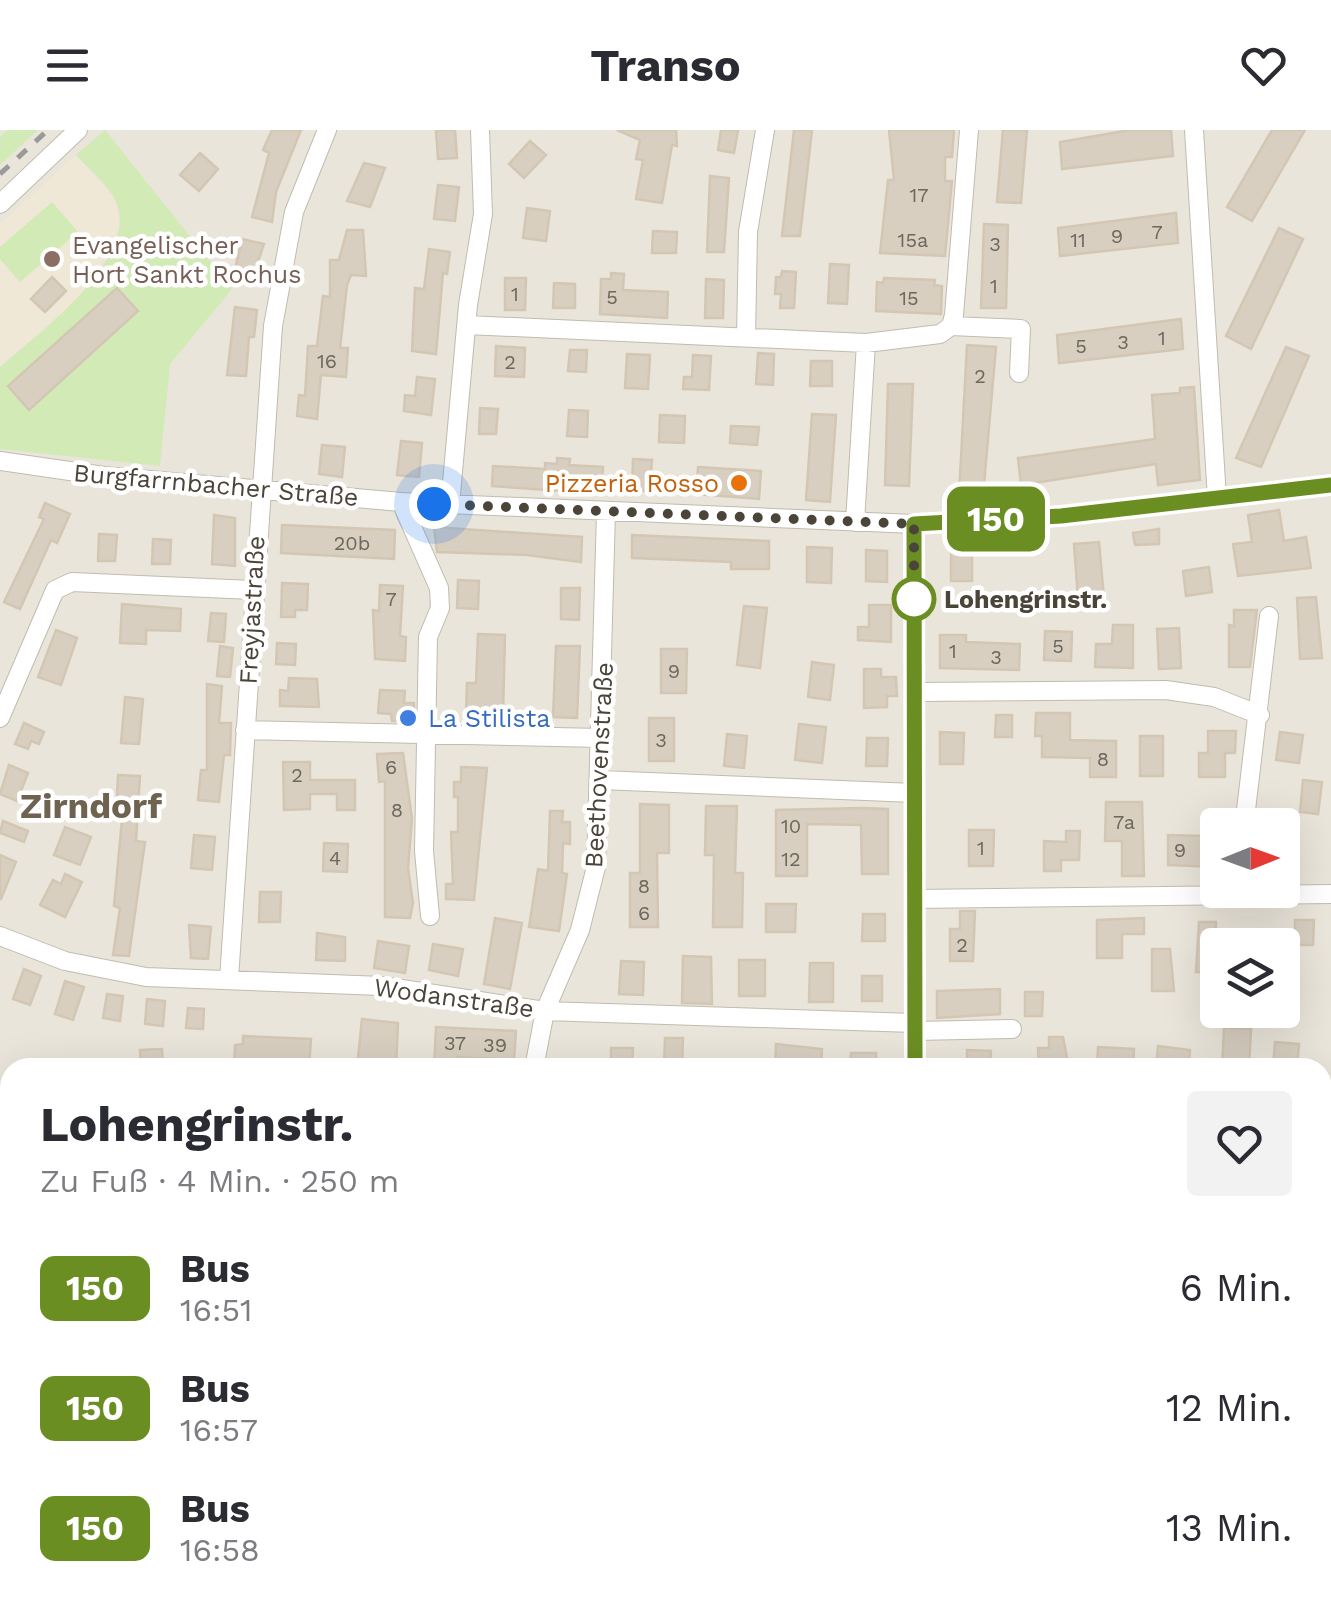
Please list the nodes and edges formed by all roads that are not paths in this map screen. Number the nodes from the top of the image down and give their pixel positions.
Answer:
1 (78, 130) edge
2 (326, 130) edge
3 (481, 130) edge
4 (765, 130) edge
5 (968, 130) edge
6 (1194, 130) edge
7 (0, 204) edge
8 (467, 325) junction
9 (951, 326) junction
10 (746, 338) junction
11 (866, 343) junction
12 (1020, 373) dead end
13 (0, 461) edge
14 (1331, 485) edge
15 (260, 490) junction
16 (1217, 498) junction
17 (401, 502) junction
18 (450, 505) junction
19 (606, 512) junction
20 (855, 522) junction
21 (914, 524) junction
22 (252, 590) junction
23 (1269, 616) dead end
24 (914, 692) junction
25 (1260, 715) junction
26 (0, 718) edge
27 (245, 730) junction
28 (426, 733) junction
29 (602, 738) junction
30 (601, 780) junction
31 (914, 793) junction
32 (1246, 808) edge
33 (1331, 894) edge
34 (914, 900) junction
35 (430, 916) dead end
36 (0, 936) edge
37 (229, 979) junction
38 (545, 1010) junction
39 (914, 1027) junction
40 (1012, 1028) dead end
41 (536, 1058) edge
42 (915, 1058) edge

1 - 7 street
2 - 15 street, Freyjastraße
3 - 8 street
4 - 10 street
5 - 9 street
6 - 16 street
8 - 10 street
8 - 18 street
9 - 11 street
9 - 12 street
10 - 11 street
11 - 20 street
13 - 15 street, Burgfarrnbacher Straße
14 - 16 street, Burgfarrnbacher Straße
15 - 17 street, Burgfarrnbacher Straße
15 - 22 street, Freyjastraße
16 - 21 street, Burgfarrnbacher Straße
17 - 18 street, Burgfarrnbacher Straße
17 - 28 street
18 - 19 street, Burgfarrnbacher Straße
19 - 20 street, Burgfarrnbacher Straße
19 - 29 street, Beethovenstraße
20 - 21 street, Burgfarrnbacher Straße
21 - 24 street
22 - 26 street
22 - 27 street, Freyjastraße
23 - 25 street
24 - 25 street
24 - 31 street
25 - 32 street
27 - 28 street
27 - 37 street, Freyjastraße
28 - 29 street
28 - 35 street
29 - 30 street, Beethovenstraße
30 - 31 street
30 - 38 street, Beethovenstraße
31 - 34 street
33 - 34 street
34 - 39 street
36 - 37 street, Wodanstraße
37 - 38 street, Wodanstraße
38 - 39 street, Wodanstraße
38 - 41 street, Beethovenstraße
39 - 40 street, Wodanstraße
39 - 42 street

